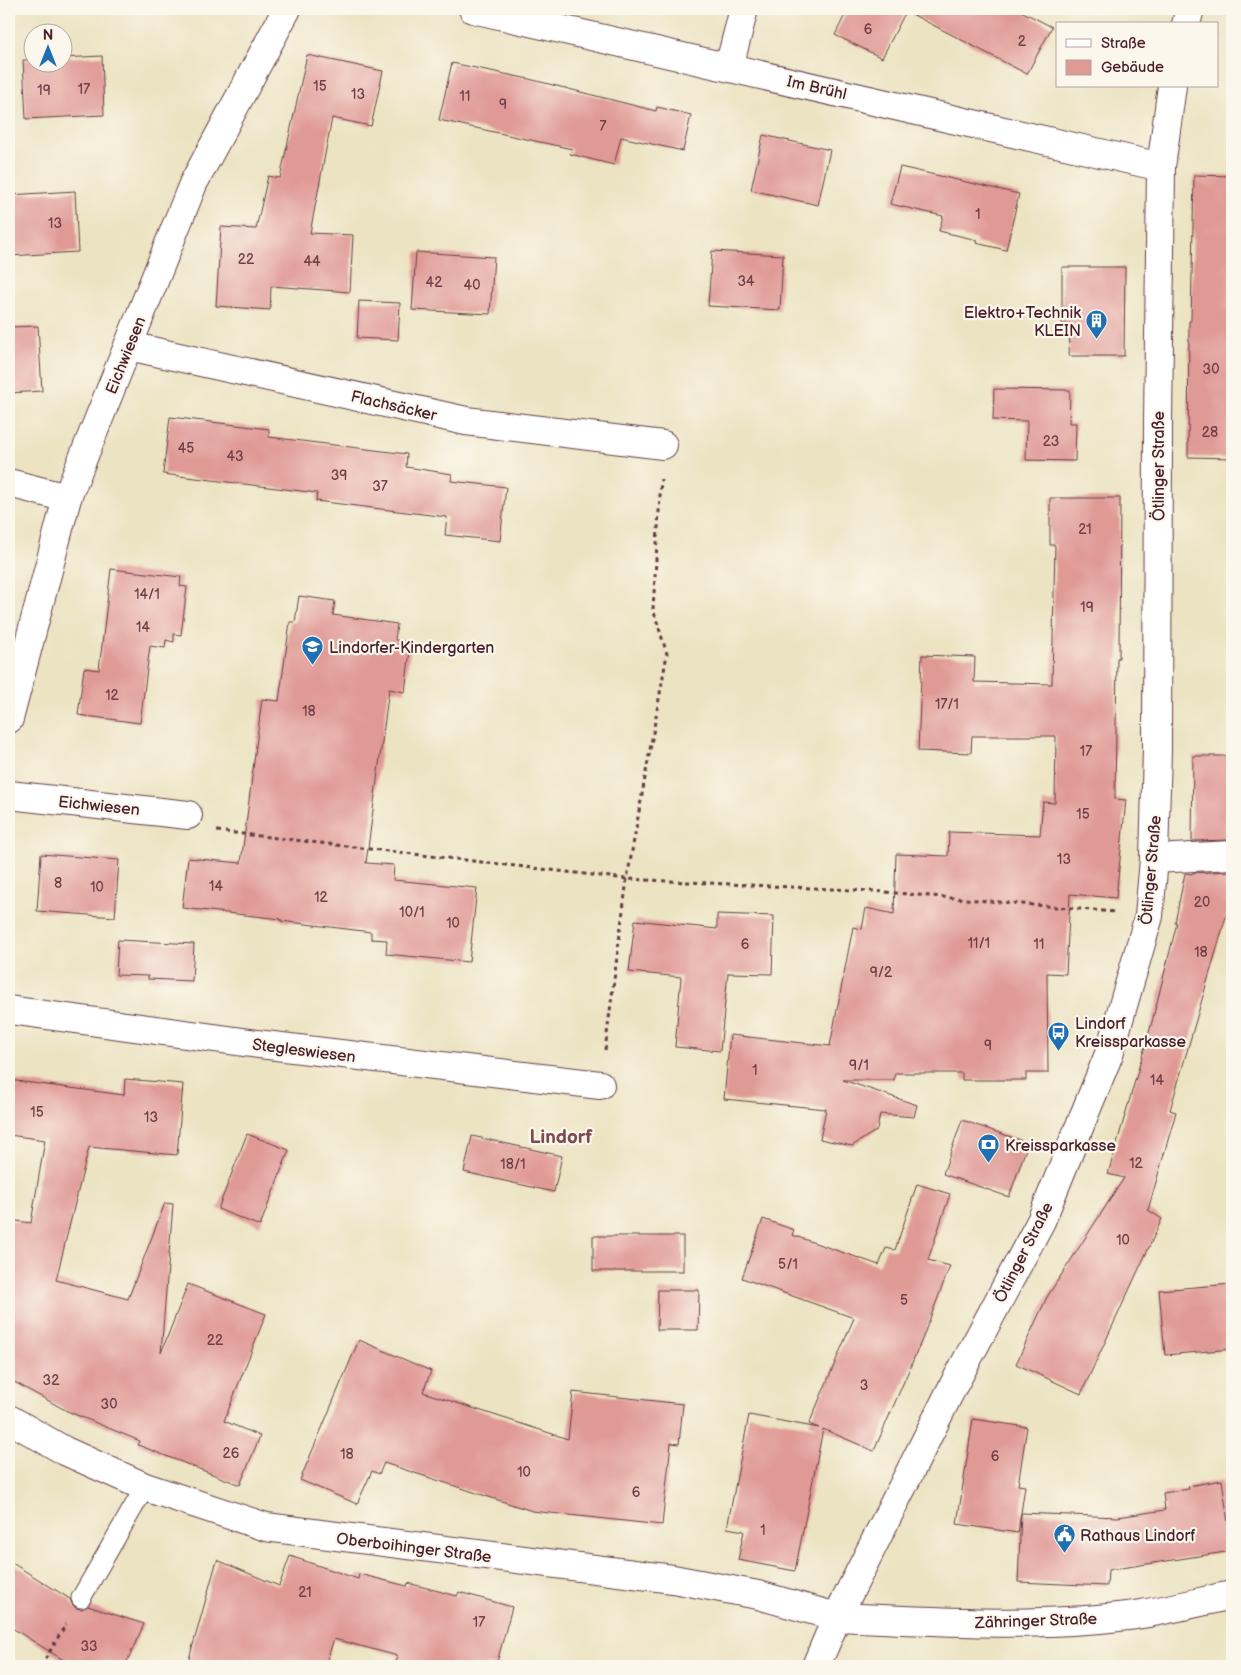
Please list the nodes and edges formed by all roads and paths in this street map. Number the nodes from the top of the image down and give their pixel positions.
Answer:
1 (287, 9) edge
2 (473, 9) edge
3 (744, 9) edge
4 (1190, 9) edge
5 (1187, 22) edge
6 (729, 67) junction
7 (1172, 88) edge
8 (1161, 167) junction
9 (129, 346) junction
10 (663, 444) joint
11 (9, 483) edge
12 (68, 498) junction
13 (9, 719) edge
14 (9, 795) edge
15 (188, 815) joint
16 (1232, 854) edge
17 (1154, 859) junction
18 (627, 879) junction
19 (1148, 916) junction
20 (9, 1010) edge
21 (600, 1085) joint
22 (9, 1419) edge
23 (145, 1487) junction
24 (1232, 1595) edge
25 (81, 1598) joint
26 (838, 1617) junction
27 (41, 1666) edge
28 (816, 1666) edge

1 - 9 street, Eichwiesen
2 - 6 street, Im Brühl
3 - 6 street
4 - 5 street
6 - 8 street, Im Brühl
7 - 8 street, Ötlinger Straße
8 - 17 street, Ötlinger Straße
9 - 10 street, Flachsäcker
9 - 12 street, Eichwiesen
10 - 18 path
11 - 12 street
12 - 13 street, Eichwiesen
14 - 15 street, Eichwiesen
15 - 18 path
16 - 17 street
17 - 19 street, Ötlinger Straße
18 - 19 path
18 - 21 path
19 - 26 street, Ötlinger Straße
20 - 21 street, Stegleswiesen
22 - 23 street, Oberboihinger Straße
23 - 25 lane
23 - 26 street, Oberboihinger Straße
24 - 26 street, Zähringer Straße
25 - 27 path
26 - 28 street, Ötlinger Straße

